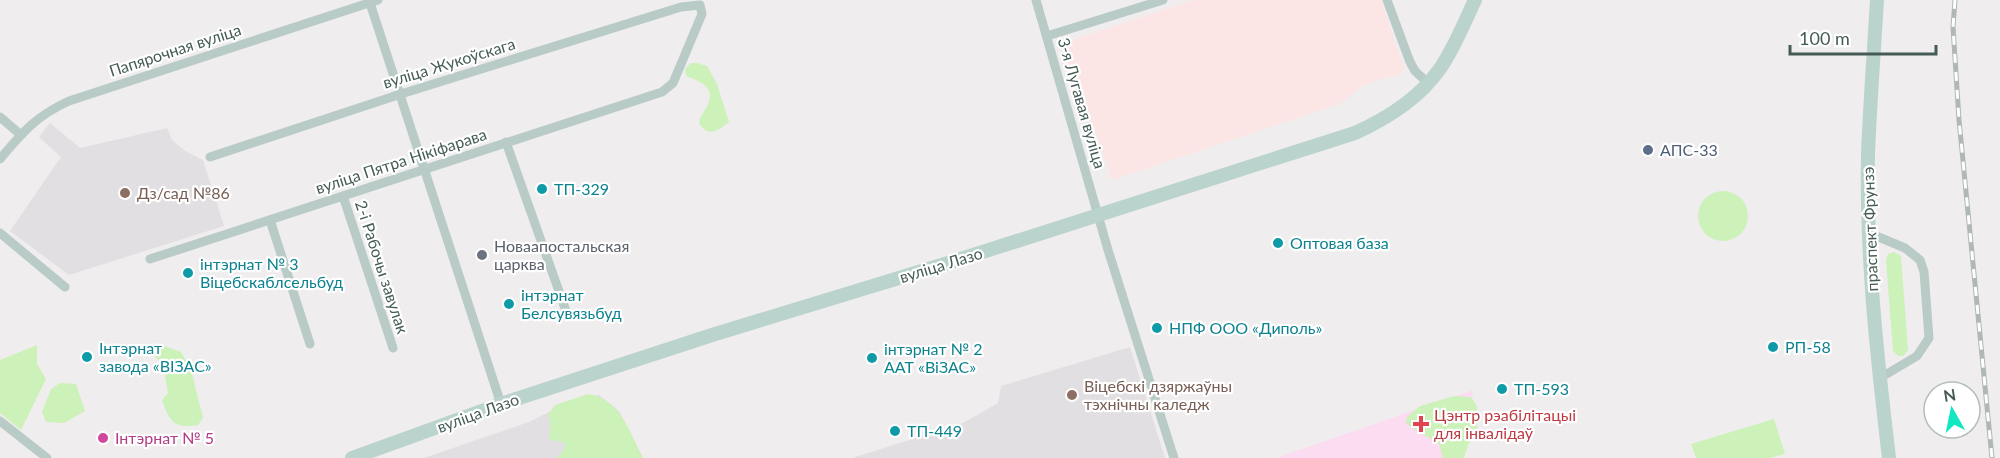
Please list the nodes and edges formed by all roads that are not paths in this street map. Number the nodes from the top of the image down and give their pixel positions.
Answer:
1 (1036, 0) edge
2 (1160, 0) edge
3 (1387, 0) edge
4 (1475, 0) edge
5 (1877, 0) edge
6 (373, 1) edge
7 (700, 5) joint
8 (1047, 36) junction
9 (1428, 83) junction
10 (401, 94) junction
11 (0, 117) edge
12 (21, 135) junction
13 (506, 142) junction
14 (210, 157) dead end
15 (0, 159) edge
16 (424, 169) junction
17 (343, 196) junction
18 (1098, 215) junction
19 (270, 220) junction
20 (0, 233) edge
21 (1869, 233) junction
22 (150, 259) dead end
23 (65, 287) dead end
24 (566, 310) dead end
25 (310, 344) dead end
26 (393, 348) dead end
27 (1880, 378) junction
28 (501, 404) junction
29 (0, 421) edge
30 (47, 458) edge
31 (352, 458) edge
32 (1174, 458) edge
33 (1889, 458) edge

1 - 8 street, 3-я Лугавая вуліца
2 - 8 street
3 - 9 street
4 - 9 street, вуліца Лазо
5 - 21 street, праспект Фрунзэ
6 - 10 street
6 - 12 street, Папярочная вуліца
7 - 10 street, вуліца Жукоўскага
7 - 13 street, вуліца Пятра Нікіфарава
8 - 18 street, 3-я Лугавая вуліца
9 - 18 street, вуліца Лазо
10 - 14 street, вуліца Жукоўскага
10 - 16 street
11 - 12 street
12 - 15 street, Папярочная вуліца
13 - 16 street, вуліца Пятра Нікіфарава
13 - 24 street
16 - 17 street, вуліца Пятра Нікіфарава
16 - 28 street
17 - 19 street, вуліца Пятра Нікіфарава
17 - 26 street, 2-і Рабочы завулак
18 - 28 street, вуліца Лазо
18 - 32 street, 3-я Лугавая вуліца
19 - 22 street, вуліца Пятра Нікіфарава
19 - 25 street
20 - 23 street
21 - 27 street, праспект Фрунзэ
21 - 27 street
27 - 33 street, праспект Фрунзэ
28 - 31 street, вуліца Лазо
29 - 30 street

